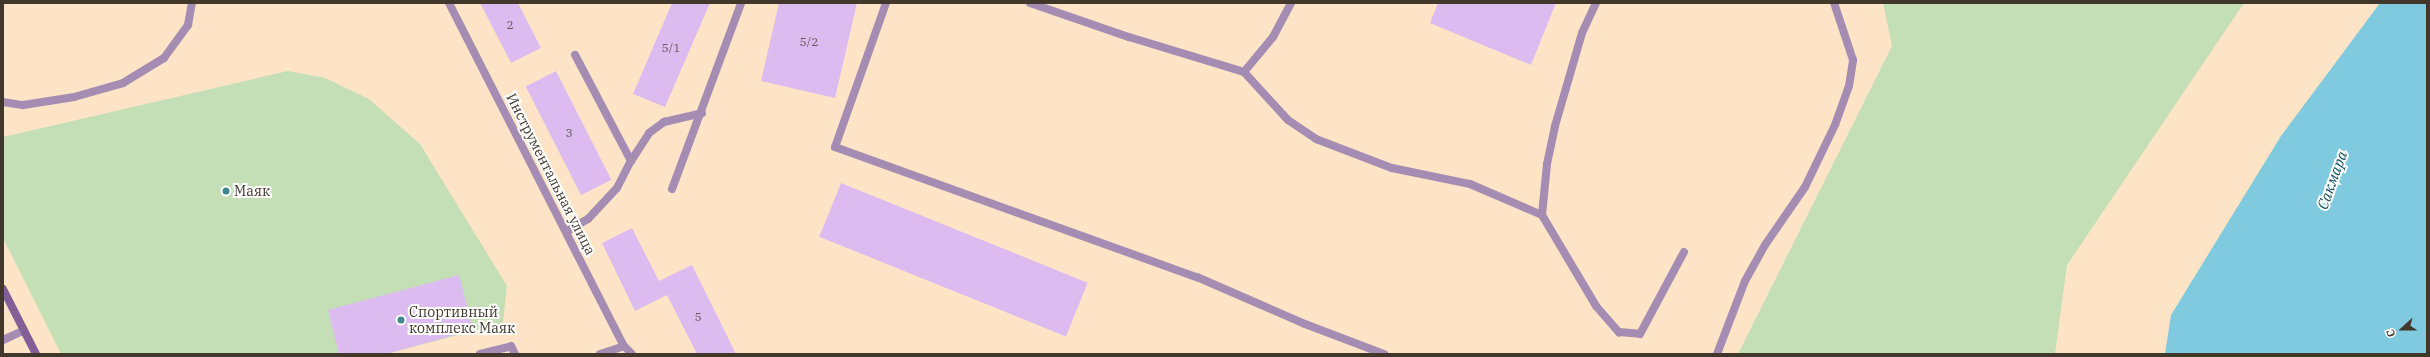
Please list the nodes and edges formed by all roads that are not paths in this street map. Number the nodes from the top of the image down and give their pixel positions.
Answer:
1 (192, 3) edge
2 (449, 3) edge
3 (741, 3) edge
4 (886, 3) edge
5 (1030, 3) edge
6 (1291, 3) edge
7 (1596, 3) edge
8 (1834, 3) edge
9 (575, 55) dead end
10 (1244, 72) junction
11 (3, 102) edge
12 (702, 113) junction
13 (631, 161) junction
14 (672, 188) dead end
15 (1542, 215) junction
16 (566, 232) junction
17 (1684, 252) dead end
18 (3, 289) edge
19 (24, 330) junction
20 (3, 340) edge
21 (624, 346) junction
22 (36, 354) edge
23 (480, 354) edge
24 (514, 354) edge
25 (600, 354) edge
26 (632, 354) edge
27 (1384, 354) edge
28 (1717, 354) edge

1 - 11 street
2 - 16 street, Инструментальная улица
3 - 12 street
4 - 27 street
5 - 10 street
6 - 10 street
7 - 15 street
8 - 28 street
9 - 13 street
10 - 15 street
12 - 13 street
12 - 14 street
13 - 16 street
15 - 17 street
16 - 21 street, Инструментальная улица
18 - 19 street
19 - 20 street
19 - 22 street
21 - 25 street
21 - 26 street, Инструментальная улица
23 - 24 street

